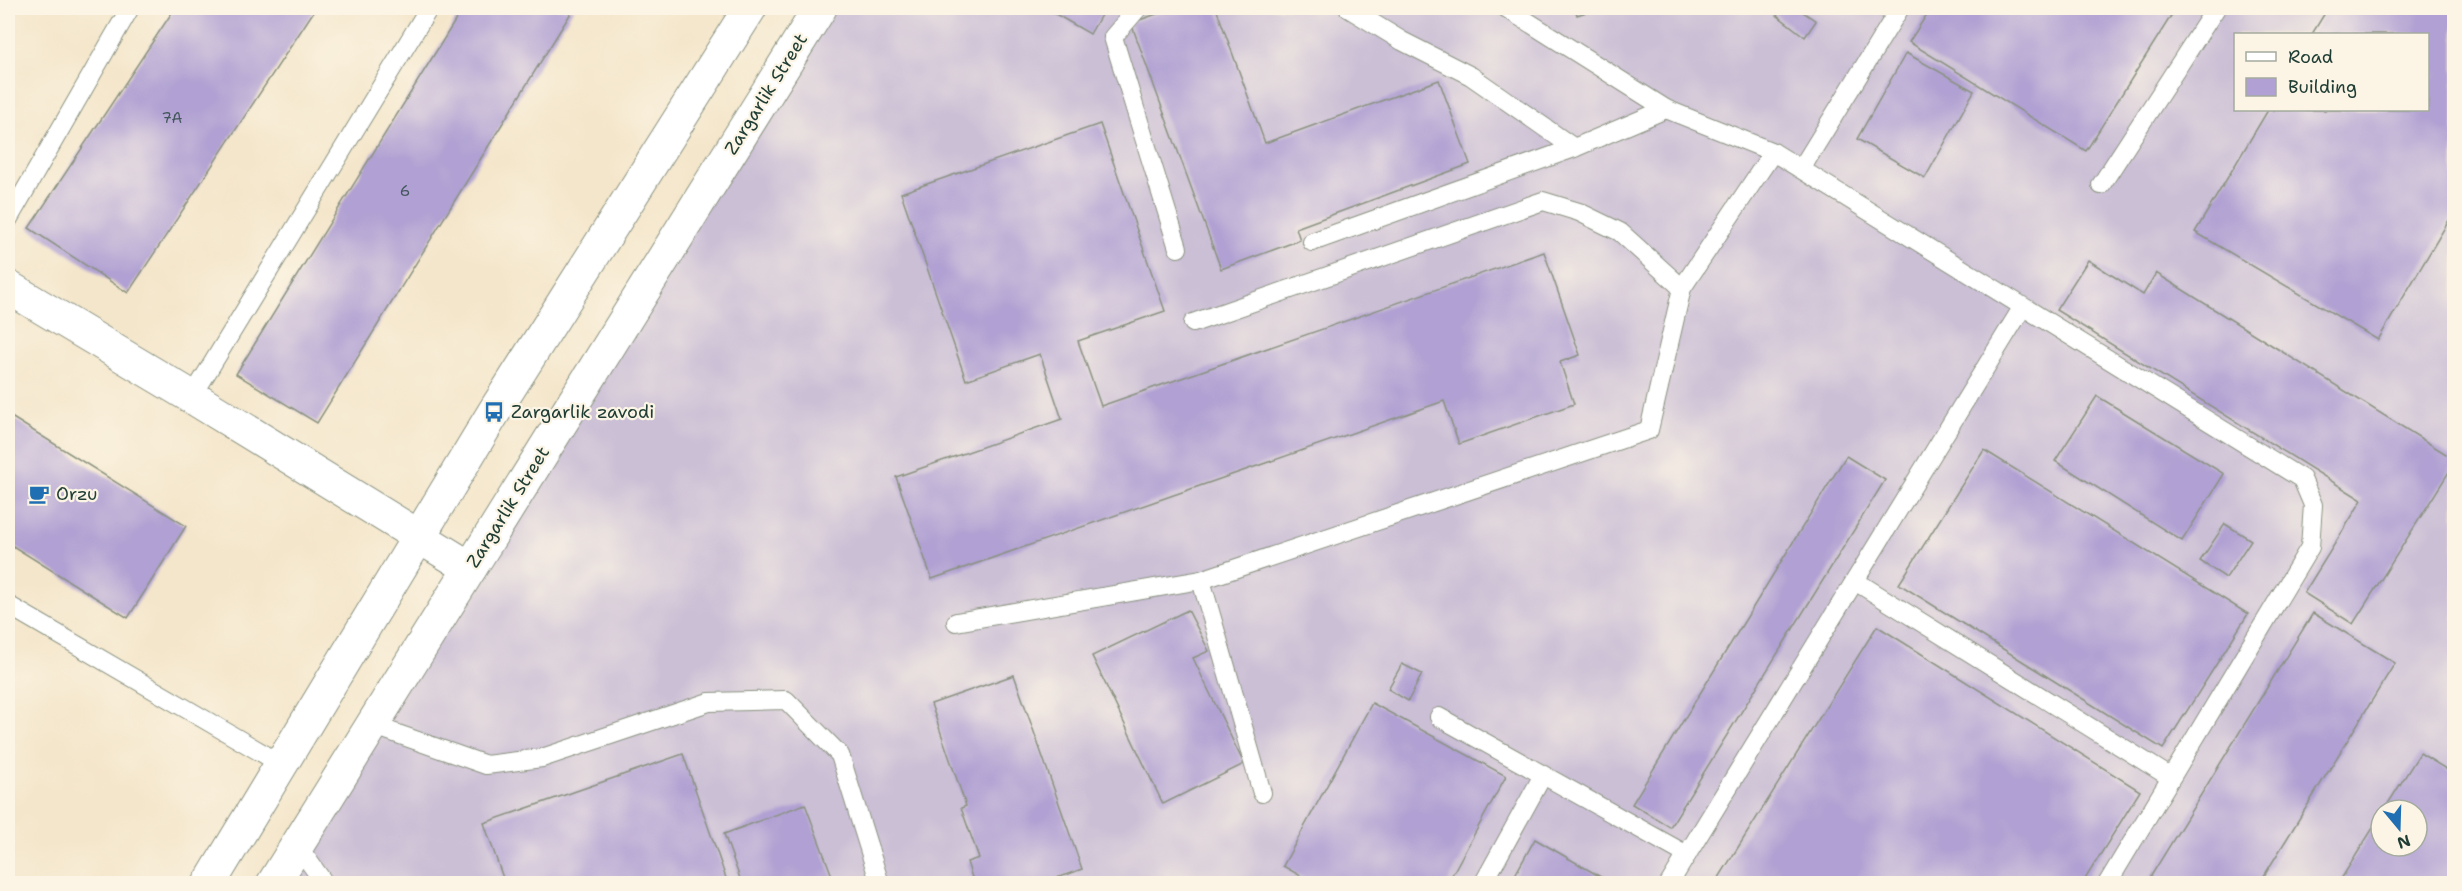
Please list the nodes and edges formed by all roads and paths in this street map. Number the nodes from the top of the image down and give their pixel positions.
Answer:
1 (130, 8) edge
2 (429, 8) edge
3 (750, 8) edge
4 (820, 8) edge
5 (1138, 8) edge
6 (1348, 8) edge
7 (1506, 8) edge
8 (1900, 8) edge
9 (2216, 8) edge
10 (1666, 109) junction
11 (1574, 148) junction
12 (1773, 152) junction
13 (1801, 169) junction
14 (2101, 185) dead end
15 (8, 220) edge
16 (1312, 242) dead end
17 (1178, 248) dead end
18 (8, 286) edge
19 (1682, 288) junction
20 (2022, 308) junction
21 (1193, 323) dead end
22 (192, 397) junction
23 (420, 536) junction
24 (470, 568) junction
25 (1200, 580) junction
26 (1855, 581) junction
27 (8, 605) edge
28 (956, 622) dead end
29 (1438, 717) dead end
30 (372, 725) junction
31 (281, 764) junction
32 (1543, 775) junction
33 (2170, 777) junction
34 (1262, 793) dead end
35 (297, 845) junction
36 (1687, 855) junction
37 (209, 884) edge
38 (273, 884) edge
39 (325, 884) edge
40 (880, 884) edge
41 (1483, 884) edge
42 (1669, 884) edge
43 (2107, 884) edge

1 - 15 lane
2 - 22 lane
3 - 23 main road
4 - 24 main road, Zargarlik Street
5 - 17 lane
6 - 11 lane
7 - 10 lane
8 - 13 lane
9 - 14 lane
10 - 11 lane
10 - 12 lane
11 - 16 lane
12 - 13 lane
12 - 19 lane
13 - 20 lane
18 - 22 main road
19 - 21 lane
19 - 25 lane
20 - 26 lane
20 - 33 lane
22 - 23 main road
23 - 24 main road
23 - 31 main road
24 - 30 main road, Zargarlik Street
25 - 28 lane
25 - 34 lane
26 - 33 lane
26 - 36 lane
27 - 31 lane
29 - 32 lane
30 - 35 main road, Zargarlik Street
30 - 40 lane
31 - 37 main road
32 - 36 lane
32 - 41 lane
33 - 43 lane
35 - 38 main road, Zargarlik Street
35 - 39 lane
36 - 42 lane

